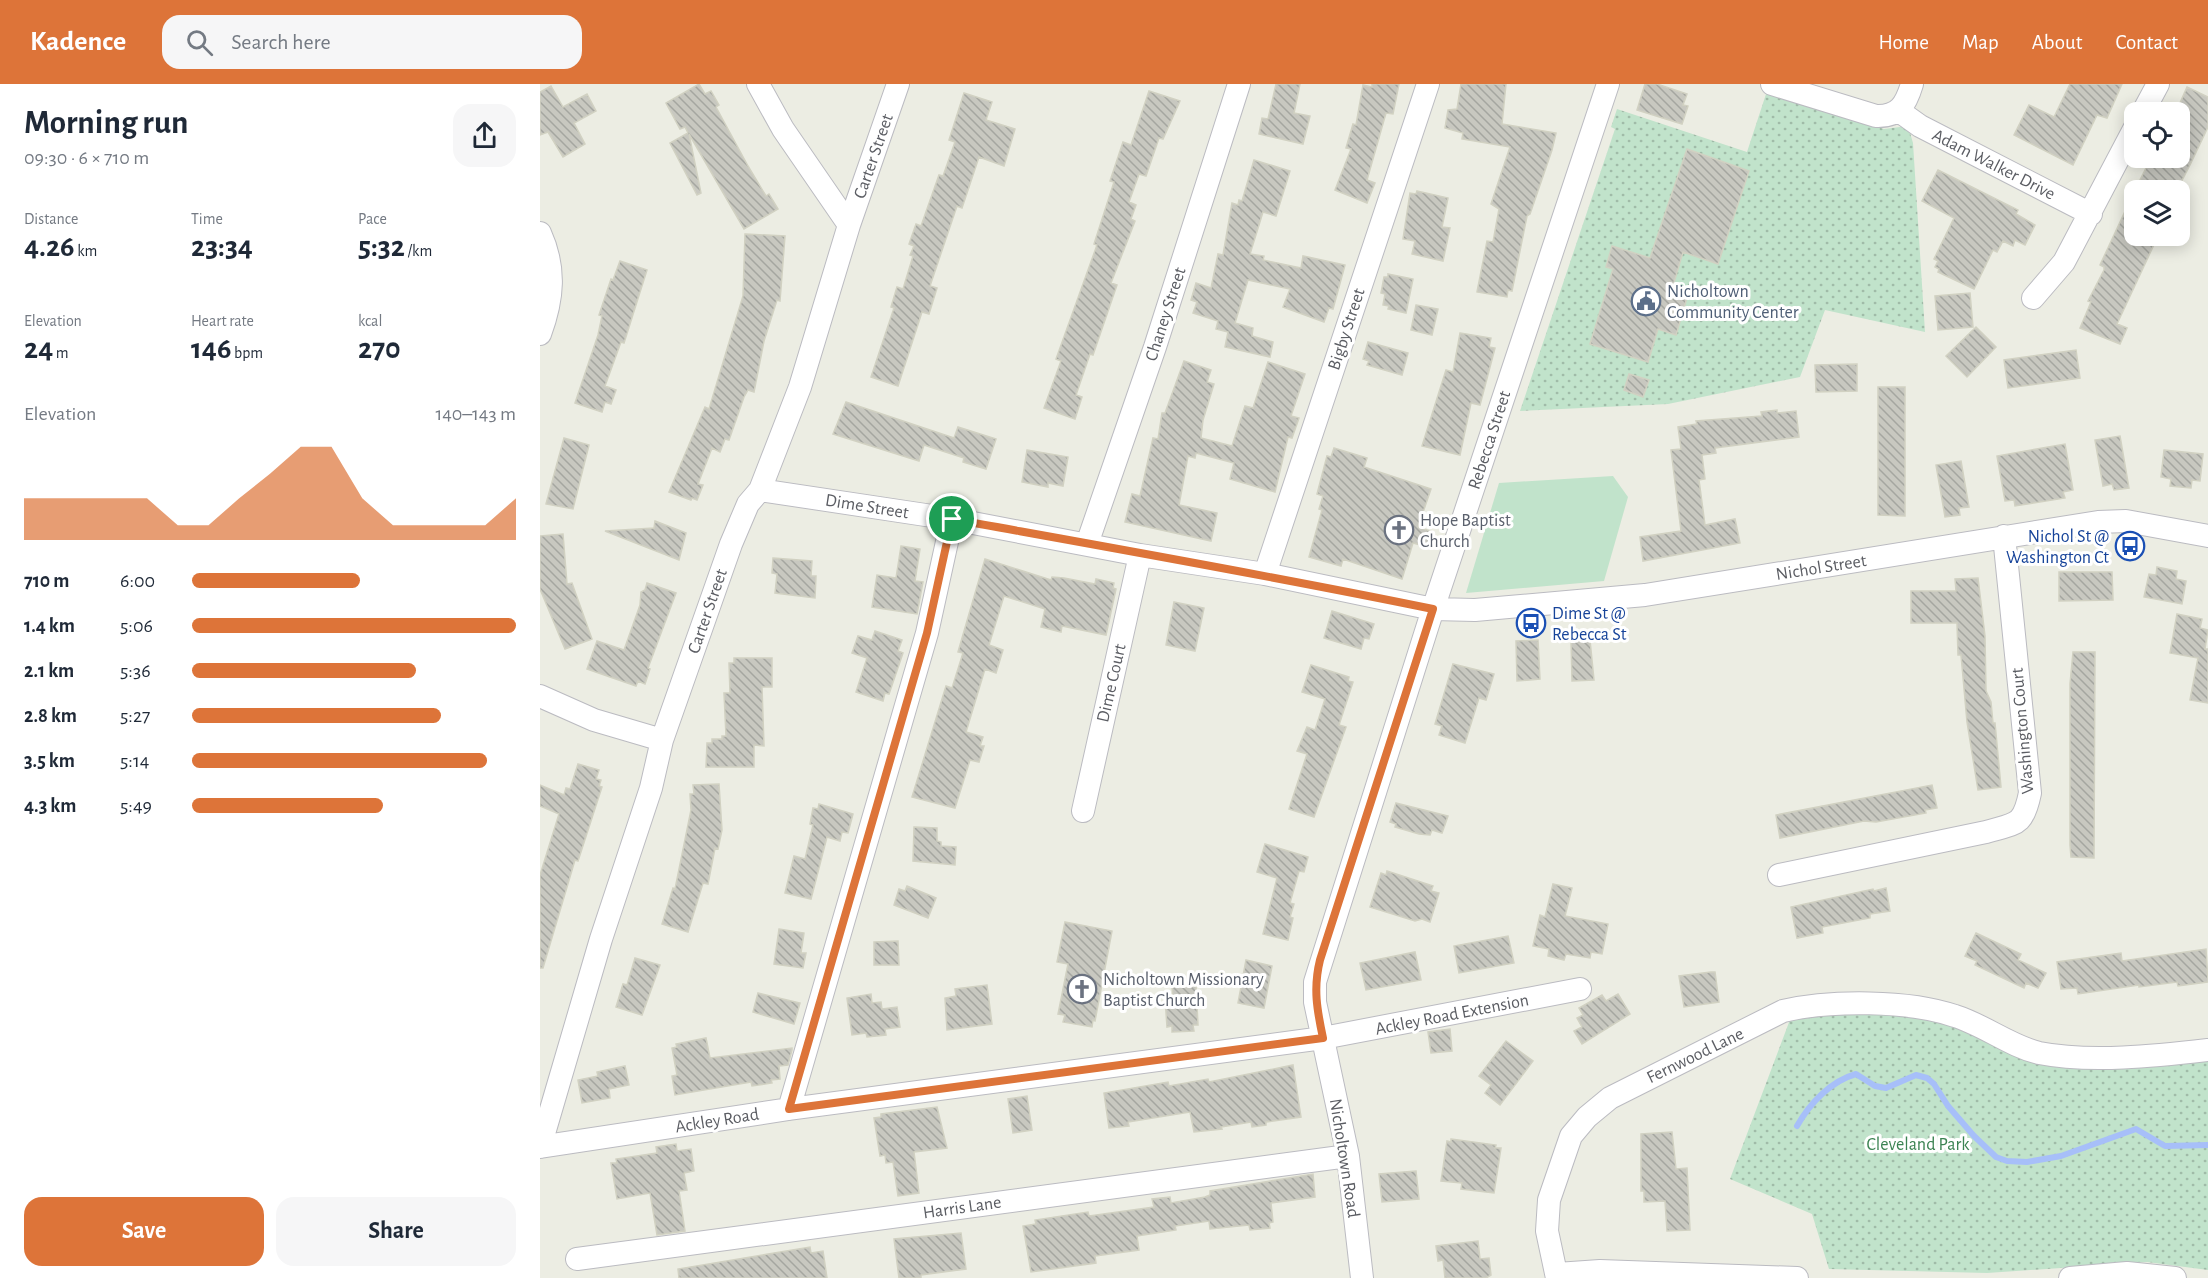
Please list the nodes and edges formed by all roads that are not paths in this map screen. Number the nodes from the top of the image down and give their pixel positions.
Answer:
1 (758, 84) edge
2 (898, 84) edge
3 (1239, 84) edge
4 (1608, 84) edge
5 (1772, 84) edge
6 (1912, 84) edge
7 (2158, 84) edge
8 (1427, 89) edge
9 (2148, 102) edge
10 (1899, 111) junction
11 (2124, 149) edge
12 (2091, 214) junction
13 (849, 225) junction
14 (540, 233) edge
15 (2033, 298) dead end
16 (540, 334) edge
17 (760, 490) junction
18 (952, 519) junction
19 (2004, 536) junction
20 (2208, 536) edge
21 (1087, 544) junction
22 (1140, 555) junction
23 (1265, 574) junction
24 (1433, 609) junction
25 (540, 696) edge
26 (662, 740) junction
27 (1083, 811) dead end
28 (1779, 874) dead end
29 (1580, 989) dead end
30 (1323, 1038) junction
31 (2208, 1050) edge
32 (789, 1109) junction
33 (540, 1147) edge
34 (1348, 1156) junction
35 (577, 1259) dead end
36 (1557, 1276) edge
37 (1362, 1278) edge
38 (1797, 1278) edge
39 (2070, 1278) edge
40 (2175, 1278) edge

1 - 13 street
2 - 13 street, Carter Street
3 - 21 street, Chaney Street
4 - 24 street, Rebecca Street
5 - 10 street
6 - 10 street
7 - 9 street
8 - 23 street, Bigby Street
10 - 12 street, Adam Walker Drive
11 - 12 street
12 - 15 street
13 - 17 street, Carter Street
14 - 16 street
17 - 18 street, Dime Street
17 - 26 street, Carter Street
18 - 21 street, Dime Street
18 - 32 street
19 - 20 street, Nichol Street
19 - 24 street, Nichol Street
19 - 28 street, Washington Court
21 - 22 street, Dime Street
22 - 23 street, Dime Street
22 - 27 street, Dime Court
23 - 24 street, Dime Street
24 - 30 street, Rebecca Street
25 - 26 street
26 - 33 street, Carter Street
29 - 30 street, Ackley Road Extension
30 - 32 street, Ackley Road
30 - 34 street, Nicholtown Road
31 - 36 street, Fernwood Lane
32 - 33 street, Ackley Road
34 - 35 street, Harris Lane
34 - 37 street, Nicholtown Road
36 - 38 street, Fernwood Lane
39 - 40 street

